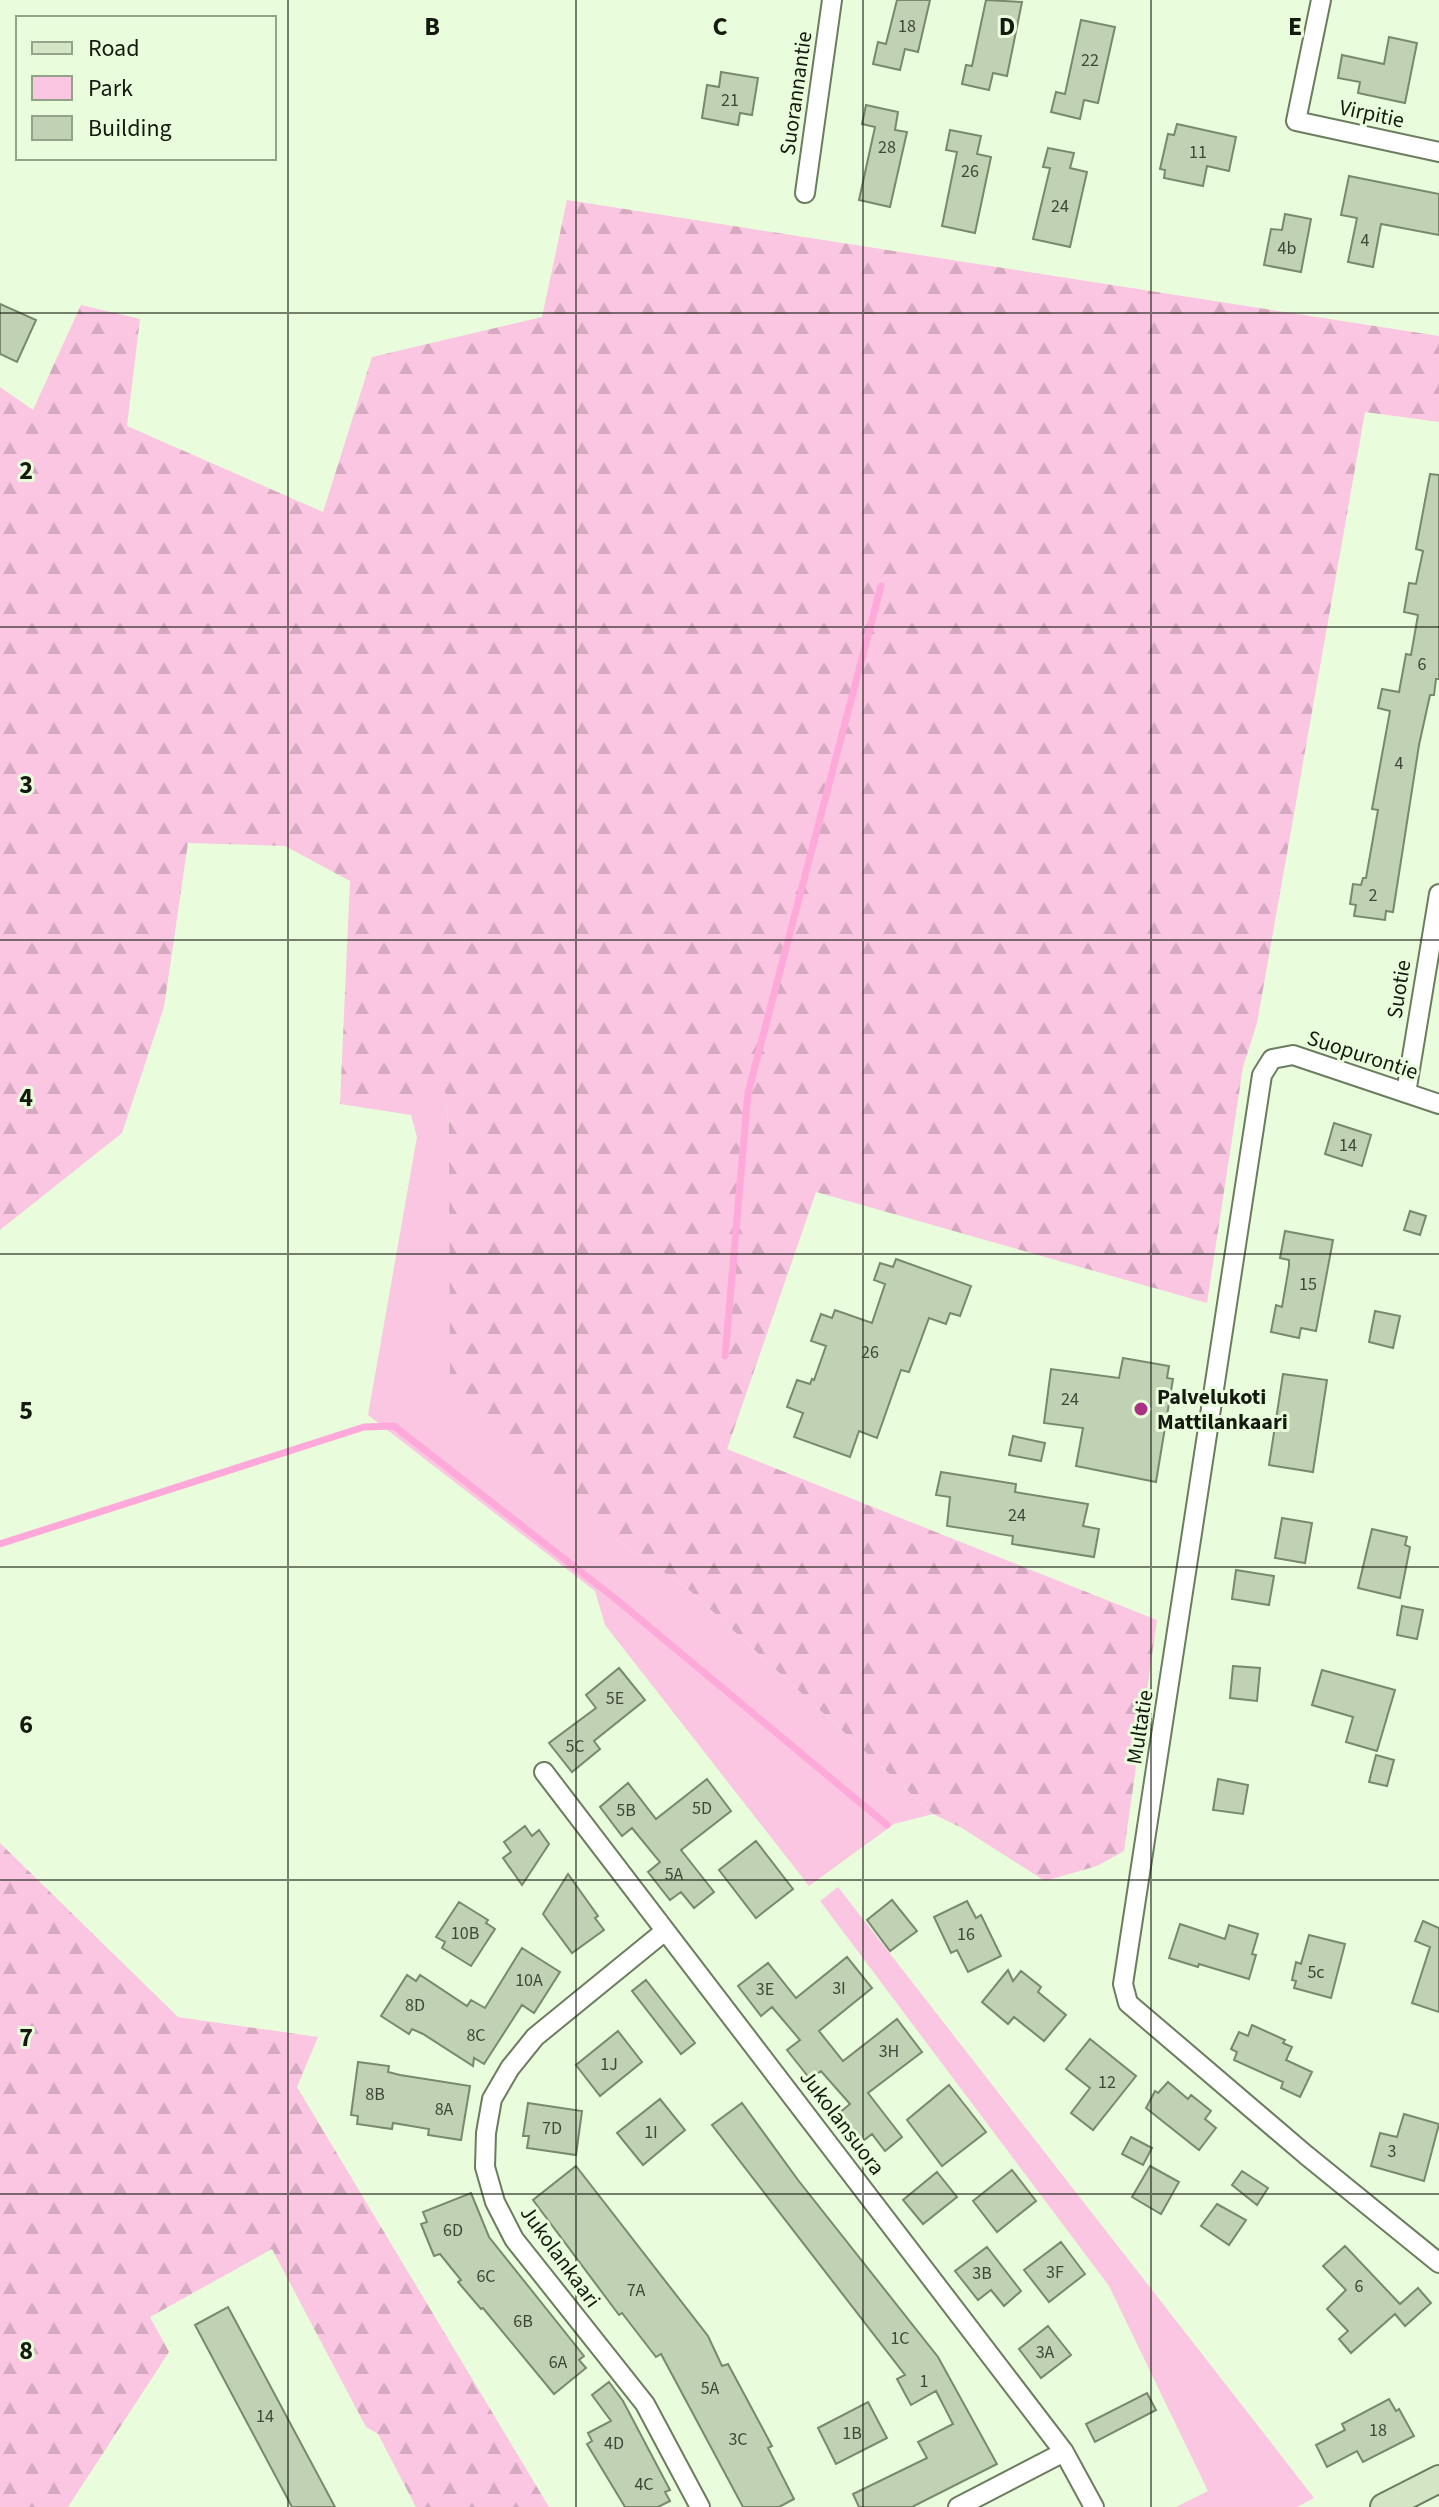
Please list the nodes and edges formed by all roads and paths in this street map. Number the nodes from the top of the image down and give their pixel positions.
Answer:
1 (832, 0) edge
2 (1321, 0) edge
3 (1439, 152) edge
4 (805, 193) dead end
5 (1439, 894) edge
6 (1272, 1059) joint
7 (1406, 1093) junction
8 (1439, 1104) edge
9 (544, 1772) dead end
10 (665, 1931) junction
11 (1439, 2263) edge
12 (1064, 2452) junction
13 (1439, 2479) edge
14 (700, 2507) edge
15 (958, 2507) edge
16 (1094, 2507) edge
17 (1384, 2507) edge

1 - 4 street, Suorannantie
2 - 3 street, Virpitie
5 - 7 street, Suotie
6 - 7 street, Suopurontie
6 - 11 street, Multatie
7 - 8 street, Suopurontie
9 - 10 street, Jukolansuora
10 - 12 street, Jukolansuora
10 - 14 street, Jukolankaari
12 - 15 street
12 - 16 street, Jukolansuora
13 - 17 street

